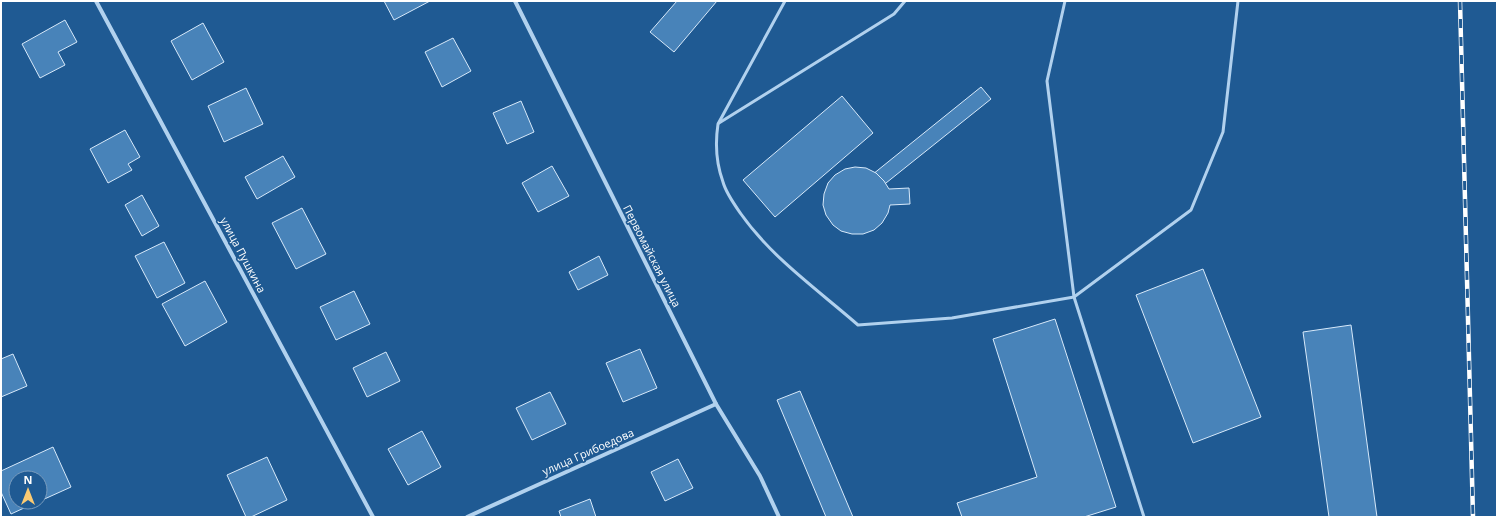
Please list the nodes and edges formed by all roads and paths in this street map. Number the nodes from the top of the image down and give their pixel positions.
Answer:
1 (96, 1) edge
2 (514, 1) edge
3 (785, 1) edge
4 (905, 1) edge
5 (1065, 1) edge
6 (1238, 1) edge
7 (718, 124) junction
8 (1074, 297) junction
9 (716, 404) junction
10 (373, 517) edge
11 (467, 517) edge
12 (779, 517) edge
13 (1144, 517) edge

1 - 10 street, улица Пушкина
2 - 9 street, Первомайская улица
3 - 7 lane
4 - 7 lane
5 - 8 lane
6 - 8 lane
7 - 8 lane
8 - 13 lane
9 - 11 street, улица Грибоедова
9 - 12 street, Первомайская улица

